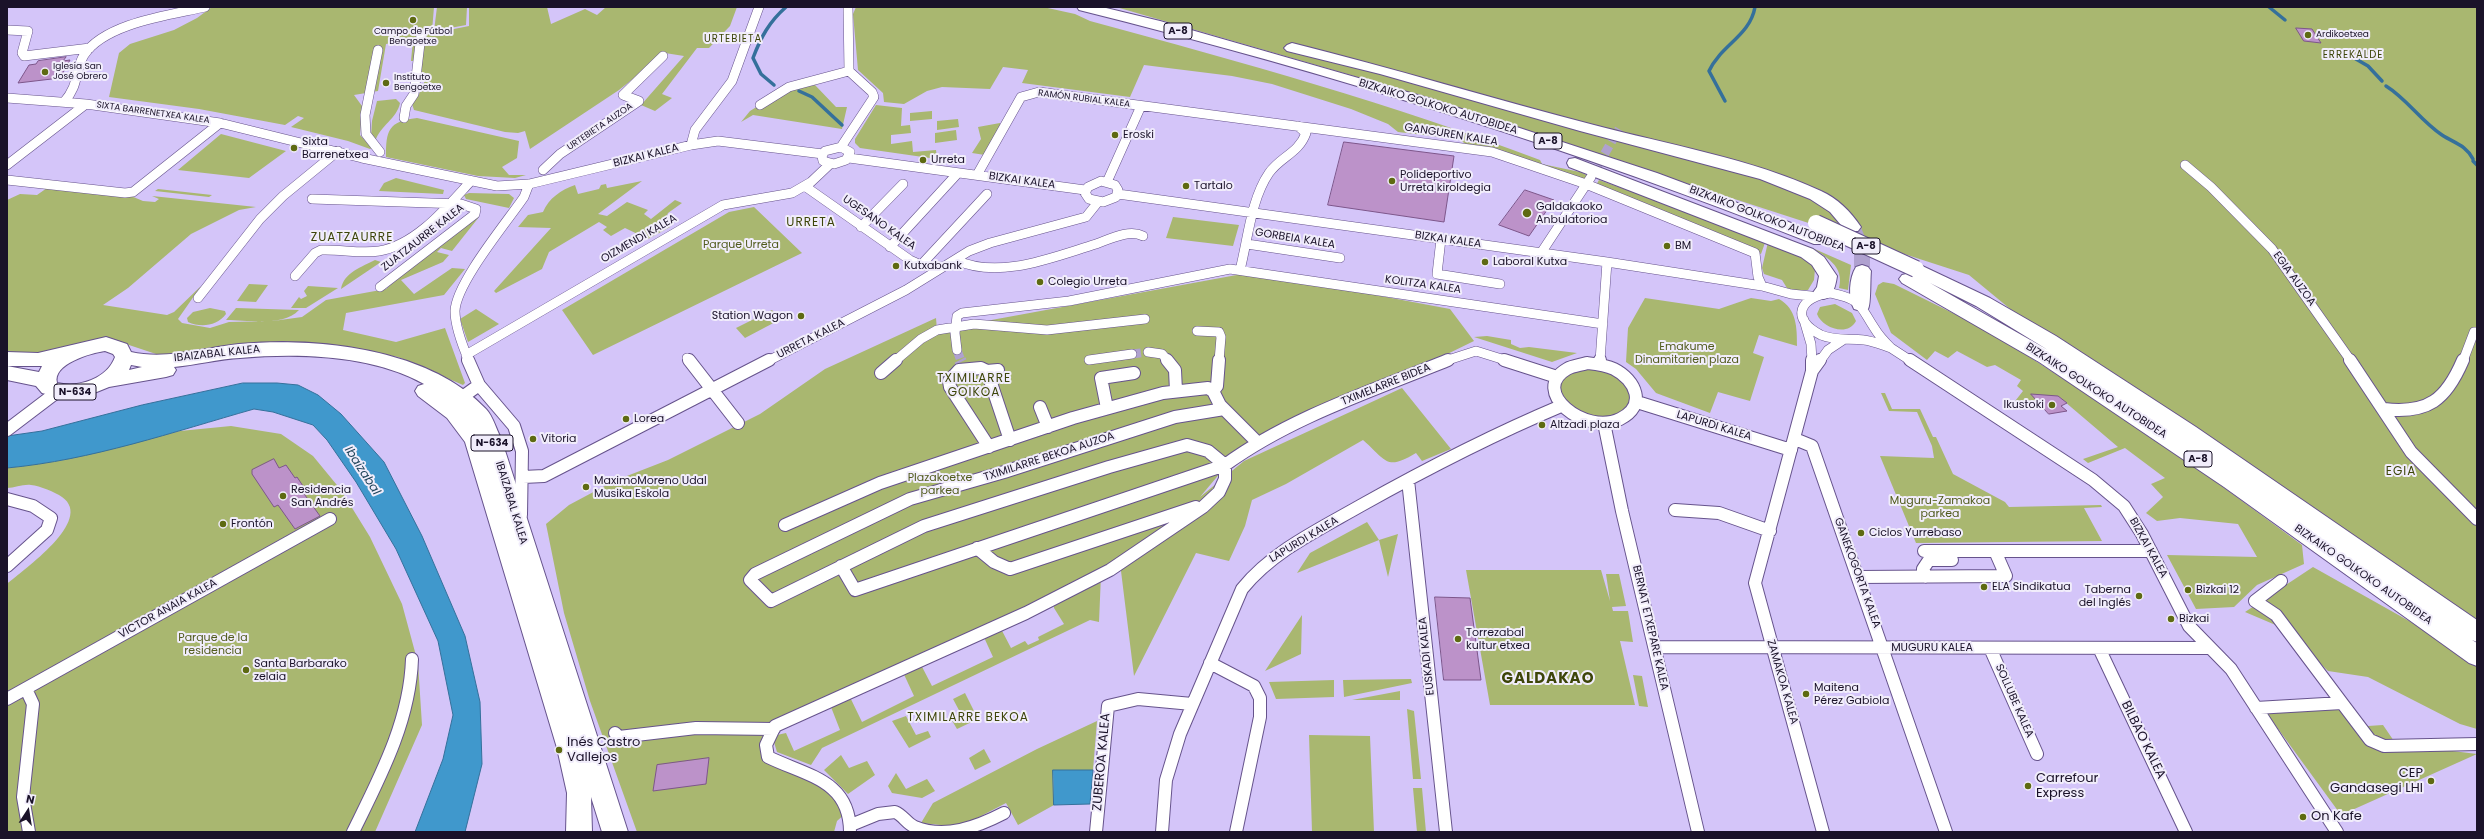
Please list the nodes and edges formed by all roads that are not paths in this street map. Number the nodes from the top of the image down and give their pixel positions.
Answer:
1 (205, 7) edge
2 (759, 7) edge
3 (848, 7) edge
4 (1084, 7) edge
5 (1141, 7) edge
6 (7, 30) edge
7 (421, 35) dead end
8 (90, 48) junction
9 (1292, 48) junction
10 (378, 50) dead end
11 (663, 56) dead end
12 (1271, 56) junction
13 (849, 71) junction
14 (414, 94) junction
15 (404, 97) dead end
16 (7, 98) edge
17 (64, 102) junction
18 (86, 104) junction
19 (760, 105) dead end
20 (1141, 106) junction
21 (404, 118) dead end
22 (220, 123) junction
23 (1298, 126) junction
24 (691, 145) junction
25 (841, 147) junction
26 (338, 152) junction
27 (380, 152) dead end
28 (823, 154) junction
29 (849, 158) junction
30 (830, 164) junction
31 (7, 165) edge
32 (2185, 165) dead end
33 (543, 170) dead end
34 (958, 173) junction
35 (977, 175) junction
36 (7, 180) edge
37 (1589, 181) junction
38 (1107, 182) junction
39 (468, 184) junction
40 (529, 184) junction
41 (903, 184) dead end
42 (806, 187) junction
43 (1086, 190) junction
44 (987, 194) dead end
45 (1118, 194) junction
46 (312, 199) dead end
47 (1098, 202) junction
48 (449, 204) junction
49 (1254, 212) junction
50 (861, 226) junction
51 (1852, 227) tunnel mouth
52 (1818, 231) junction
53 (1143, 236) dead end
54 (1441, 239) junction
55 (1247, 244) junction
56 (890, 247) junction
57 (1541, 253) junction
58 (1340, 258) dead end
59 (956, 260) junction
60 (1607, 262) junction
61 (921, 265) junction
62 (943, 268) junction
63 (1240, 270) junction
64 (1862, 271) tunnel mouth
65 (1912, 274) junction
66 (295, 276) dead end
67 (1500, 284) dead end
68 (1762, 286) junction
69 (380, 287) dead end
70 (1777, 291) junction
71 (1816, 295) junction
72 (198, 298) dead end
73 (1861, 305) junction
74 (1802, 308) junction
75 (1145, 319) dead end
76 (1804, 319) junction
77 (1603, 324) junction
78 (1872, 324) junction
79 (955, 327) junction
80 (1197, 331) dead end
81 (2477, 332) edge
82 (1843, 340) junction
83 (1854, 340) junction
84 (1891, 348) junction
85 (957, 350) tunnel mouth
86 (1148, 352) tunnel mouth
87 (70, 354) junction
88 (1132, 354) tunnel mouth
89 (466, 355) junction
90 (125, 357) junction
91 (687, 358) dead end
92 (7, 359) edge
93 (1089, 360) dead end
94 (1600, 364) junction
95 (1812, 371) junction
96 (7, 373) edge
97 (881, 373) dead end
98 (1134, 373) dead end
99 (1557, 377) junction
100 (105, 381) junction
101 (48, 384) junction
102 (479, 385) junction
103 (713, 389) junction
104 (1176, 391) junction
105 (1214, 391) junction
106 (461, 398) junction
107 (1637, 402) junction
108 (1561, 406) junction
109 (1040, 407) dead end
110 (1107, 408) junction
111 (1224, 409) junction
112 (2384, 409) junction
113 (738, 423) dead end
114 (1604, 423) junction
115 (1048, 427) junction
116 (7, 430) edge
117 (1010, 440) junction
118 (1258, 443) junction
119 (1793, 444) junction
120 (988, 447) junction
121 (1225, 465) junction
122 (523, 477) junction
123 (1408, 480) junction
124 (7, 499) edge
125 (1207, 504) junction
126 (1675, 510) dead end
127 (330, 519) dead end
128 (2477, 519) edge
129 (785, 525) dead end
130 (520, 531) junction
131 (1770, 531) junction
132 (977, 548) junction
133 (1995, 550) junction
134 (1924, 551) dead end
135 (2152, 551) junction
136 (1952, 560) dead end
137 (7, 566) edge
138 (841, 566) junction
139 (1858, 577) junction
140 (1926, 577) junction
141 (2281, 581) dead end
142 (2477, 632) edge
143 (1655, 647) junction
144 (1772, 648) junction
145 (1884, 648) junction
146 (1990, 648) junction
147 (2099, 648) junction
148 (2209, 648) junction
149 (2477, 656) edge
150 (412, 659) dead end
151 (1210, 663) junction
152 (26, 688) junction
153 (7, 699) edge
154 (2342, 703) junction
155 (1192, 704) junction
156 (2256, 708) junction
157 (774, 729) junction
158 (615, 733) dead end
159 (2477, 744) edge
160 (2037, 754) dead end
161 (1004, 813) dead end
162 (850, 828) edge
163 (2332, 828) edge
164 (615, 830) edge
165 (29, 832) edge
166 (353, 832) edge
167 (579, 832) edge
168 (1096, 832) edge
169 (1162, 832) edge
170 (1236, 832) edge
171 (1446, 832) edge
172 (1698, 832) edge
173 (1823, 832) edge
174 (1946, 832) edge
175 (2186, 832) edge

1 - 8 street
2 - 24 street
3 - 13 street
4 - 12 highway, BIZKAIKO GOLKOKO AUTOBIDEA / A-8
5 - 9 highway, BIZKAIKO GOLKOKO AUTOBIDEA / A-8
6 - 8 street
7 - 14 street
8 - 17 street
9 - 51 highway
9 - 52 highway, BIZKAIKO GOLKOKO AUTOBIDEA / A-8
10 - 27 street
11 - 33 street, URTEBIETA AUZOA
12 - 52 highway, BIZKAIKO GOLKOKO AUTOBIDEA / A-8
12 - 71 highway
13 - 19 street
13 - 25 street
14 - 15 street
14 - 21 street
16 - 17 street, SIXTA BARRENETXEA KALEA
17 - 18 street, SIXTA BARRENETXEA KALEA
18 - 22 street, SIXTA BARRENETXEA KALEA
18 - 31 street, SIXTA BARRENETXEA KALEA
20 - 23 street, GANGUREN KALEA
20 - 35 street, RAMÓN RUBIAL KALEA
20 - 38 street
22 - 26 street, SIXTA BARRENETXEA KALEA
22 - 36 street, SIXTA BARRENETXEA KALEA
23 - 37 street, GANGUREN KALEA
23 - 49 street
24 - 28 street, BIZKAI KALEA
24 - 40 street, BIZKAI KALEA
25 - 28 street, BIZKAI KALEA
25 - 29 street
26 - 39 street, SIXTA BARRENETXEA KALEA
26 - 72 street
28 - 30 street
29 - 30 street, BIZKAI KALEA
29 - 34 street, BIZKAI KALEA
30 - 42 street, OIZMENDI KALEA
32 - 112 street, EGIA AUZOA
34 - 35 street, BIZKAI KALEA
34 - 56 street
35 - 43 street, BIZKAI KALEA
37 - 57 street
37 - 68 street, GANGUREN KALEA
38 - 43 street
38 - 45 street
39 - 40 street, BIZKAI KALEA
39 - 48 street, ZUATZAURRE KALEA
40 - 89 street
41 - 50 street
42 - 50 street, UGESANO KALEA
42 - 89 street, OIZMENDI KALEA
43 - 47 street
44 - 61 street, BIZKAI KALEA
45 - 47 street
45 - 49 street, BIZKAI KALEA
46 - 48 street, ZUATZAURRE KALEA
47 - 59 street, URRETA KALEA
48 - 66 street, ZUATZAURRE KALEA
48 - 69 street, ZUATZAURRE KALEA
49 - 54 street, BIZKAI KALEA
49 - 55 street
50 - 56 street, UGESANO KALEA
52 - 65 highway, BIZKAIKO GOLKOKO AUTOBIDEA / A-8
53 - 59 street
54 - 57 street, BIZKAI KALEA
54 - 67 street, KOLITZA KALEA
55 - 58 street, GORBEIA KALEA
55 - 63 street
56 - 61 street, UGESANO KALEA
57 - 60 street, BIZKAI KALEA
59 - 62 street, URRETA KALEA
60 - 68 street, BIZKAI KALEA
60 - 77 street
61 - 62 street, UGESANO KALEA
62 - 103 street, URRETA KALEA
63 - 77 street, KOLITZA KALEA
63 - 79 street, KOLITZA KALEA
64 - 73 highway
65 - 142 highway, BIZKAIKO GOLKOKO AUTOBIDEA / A-8
65 - 149 highway, BIZKAIKO GOLKOKO AUTOBIDEA / A-8
68 - 70 street, BIZKAI KALEA
70 - 71 street, BIZKAI KALEA
70 - 74 street, BIZKAI KALEA
71 - 73 street, BIZKAI KALEA
71 - 74 street
73 - 78 street, BIZKAI KALEA
74 - 76 street
75 - 79 street
76 - 82 street, BIZKAI KALEA
76 - 95 street, ZAMAKOA KALEA
77 - 94 street
78 - 83 street
78 - 84 street, BIZKAI KALEA
79 - 85 street
79 - 97 street
80 - 105 street
81 - 112 street
82 - 83 street, BIZKAI KALEA
82 - 95 street, ZAMAKOA KALEA
83 - 84 street, BIZKAI KALEA
84 - 135 street, BIZKAI KALEA
86 - 104 street
87 - 90 highway, N-634
87 - 92 highway, N-634
87 - 101 highway, N-634
88 - 93 street
89 - 102 street
90 - 100 highway, N-634
90 - 106 highway, IBAIZABAL KALEA / N-634
91 - 103 street
94 - 99 street
94 - 107 street
95 - 119 street, ZAMAKOA KALEA
96 - 101 highway, N-634
98 - 110 street
99 - 108 street
99 - 118 street, TXIMELARRE BIDEA
100 - 101 highway, N-634
100 - 167 highway, IBAIZABAL KALEA / N-634
101 - 116 street
102 - 106 street
102 - 122 street
103 - 113 street
103 - 122 street, URRETA KALEA
104 - 105 street
104 - 110 street
105 - 111 street
106 - 130 highway, IBAIZABAL KALEA / N-634
107 - 114 street
107 - 119 street, LAPURDI KALEA
108 - 114 street
108 - 123 street, LAPURDI KALEA
109 - 115 street
110 - 115 street
111 - 118 street
111 - 138 street, TXIMILARRE BEKOA AUZOA
112 - 128 street, EGIA AUZOA
114 - 143 street, BERNAT ETXEPARE KALEA
115 - 117 street
117 - 120 street
117 - 120 street
118 - 121 street, TXIMELARRE BIDEA
119 - 131 street, ZAMAKOA KALEA
119 - 139 street, GANEKOGORTA KALEA
120 - 129 street
121 - 125 street
121 - 132 street
121 - 138 street
122 - 130 street
123 - 151 street, LAPURDI KALEA
123 - 171 street, EUSKADI KALEA
124 - 137 street
125 - 132 street
125 - 157 street
126 - 131 street
127 - 152 street, VICTOR ANAIA KALEA
130 - 164 highway, IBAIZABAL KALEA / N-634
131 - 144 street, ZAMAKOA KALEA
132 - 138 street
133 - 134 street
133 - 135 street
133 - 140 street
135 - 148 street, BIZKAI KALEA
136 - 140 street
139 - 140 street
139 - 145 street, GANEKOGORTA KALEA
141 - 154 street
143 - 144 street, MUGURU KALEA
143 - 172 street, BERNAT ETXEPARE KALEA
144 - 145 street, MUGURU KALEA
144 - 173 street, ZAMAKOA KALEA
145 - 146 street, MUGURU KALEA
145 - 174 street, GANEKOGORTA KALEA
146 - 147 street, MUGURU KALEA
146 - 160 street, SOLLUBE KALEA
147 - 148 street, MUGURU KALEA
147 - 175 street, BILBAO KALEA
148 - 156 street, BIZKAI KALEA
150 - 166 street
151 - 155 street, LAPURDI KALEA
151 - 170 street
152 - 153 street, VICTOR ANAIA KALEA
152 - 165 street
154 - 156 street
154 - 159 street
155 - 168 street, ZUBEROA KALEA
155 - 169 street, LAPURDI KALEA
156 - 163 street, BIZKAI KALEA
157 - 158 street
157 - 162 street
161 - 162 street

